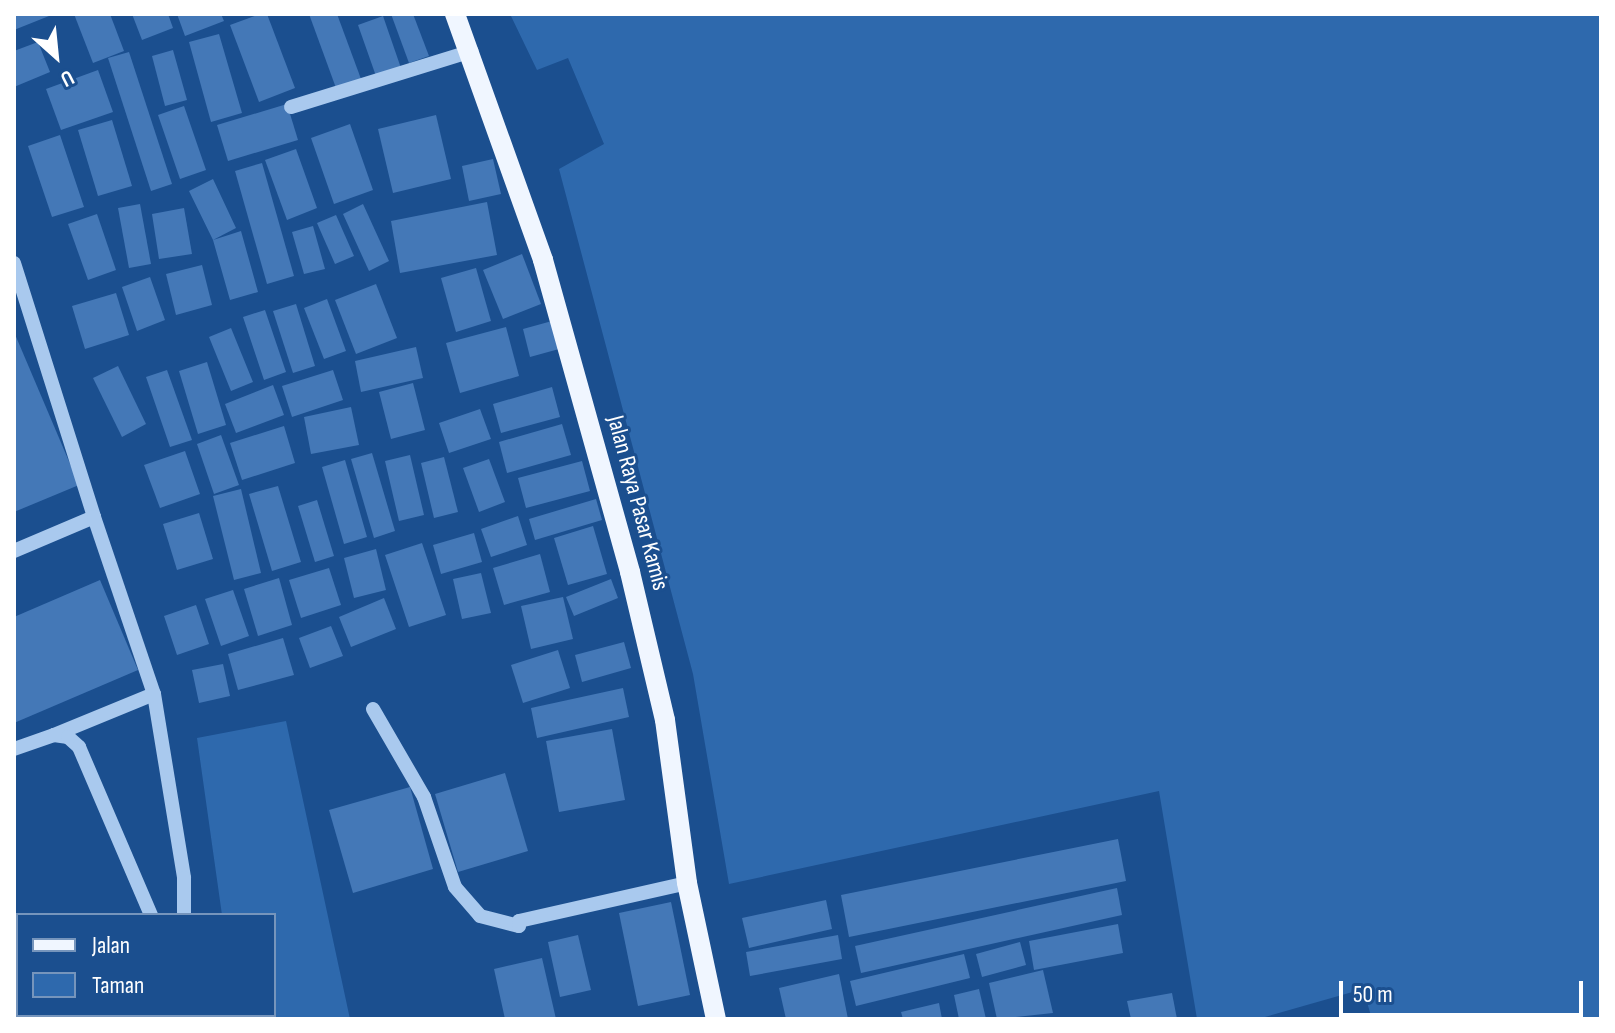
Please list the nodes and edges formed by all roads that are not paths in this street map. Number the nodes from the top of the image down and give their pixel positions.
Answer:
1 (455, 14) edge
2 (472, 51) junction
3 (291, 107) dead end
4 (14, 263) edge
5 (94, 517) junction
6 (14, 551) edge
7 (154, 694) junction
8 (373, 709) dead end
9 (54, 735) junction
10 (14, 749) edge
11 (687, 883) junction
12 (148, 913) edge
13 (184, 913) edge
14 (716, 1019) edge

1 - 2 main road, Jalan Raya Pasar Kamis
2 - 3 street
2 - 11 main road, Jalan Raya Pasar Kamis
4 - 5 street
5 - 6 street
5 - 7 street
7 - 9 street
7 - 13 street
8 - 11 street
9 - 10 street
9 - 12 street
11 - 14 main road, Jalan Raya Pasar Kamis

